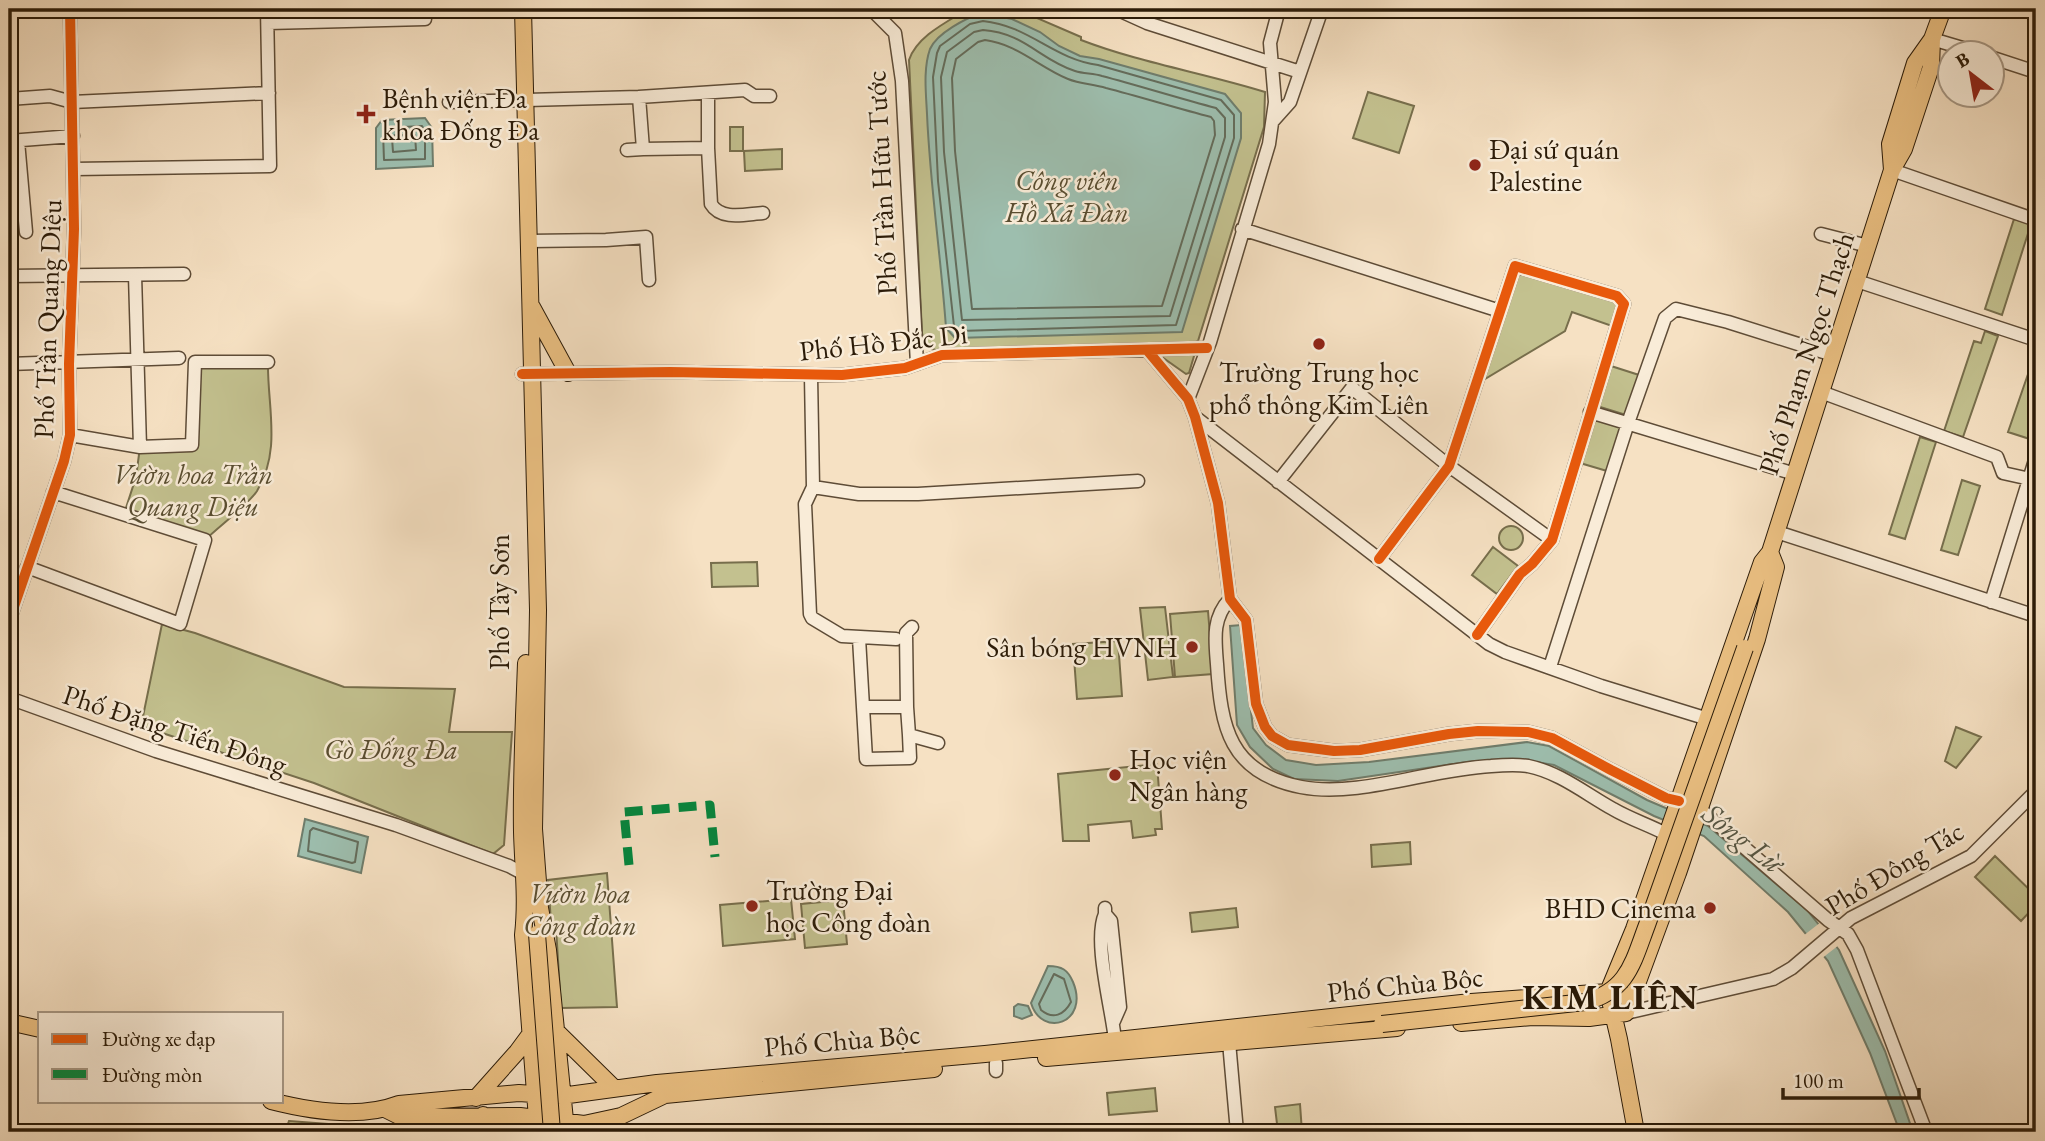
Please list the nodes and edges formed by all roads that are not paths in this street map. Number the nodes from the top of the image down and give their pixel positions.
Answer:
1 (70, 9) edge
2 (267, 9) edge
3 (513, 9) edge
4 (523, 9) edge
5 (871, 9) edge
6 (1116, 9) edge
7 (1279, 9) edge
8 (1321, 9) edge
9 (1943, 9) edge
10 (425, 14) edge
11 (268, 23) junction
12 (1932, 39) junction
13 (1937, 40) edge
14 (2007, 63) edge
15 (1272, 64) junction
16 (1300, 72) junction
17 (2036, 72) edge
18 (269, 93) junction
19 (708, 94) junction
20 (770, 96) dead end
21 (639, 97) junction
22 (9, 99) edge
23 (520, 100) junction
24 (72, 102) junction
25 (449, 102) dead end
26 (1273, 121) junction
27 (73, 136) junction
28 (14, 141) edge
29 (708, 148) junction
30 (643, 149) junction
31 (627, 150) dead end
32 (74, 169) junction
33 (1892, 170) junction
34 (763, 214) dead end
35 (2036, 220) edge
36 (1242, 229) junction
37 (26, 232) dead end
38 (1821, 234) dead end
39 (529, 241) junction
40 (1868, 246) junction
41 (184, 274) dead end
42 (135, 275) junction
43 (9, 276) edge
44 (72, 276) junction
45 (649, 280) dead end
46 (1857, 281) junction
47 (525, 300) junction
48 (1500, 311) junction
49 (2036, 340) edge
50 (915, 346) junction
51 (1207, 348) junction
52 (1147, 350) junction
53 (1833, 355) junction
54 (932, 357) junction
55 (179, 358) dead end
56 (138, 361) junction
57 (268, 362) dead end
58 (69, 363) junction
59 (9, 364) edge
60 (917, 364) junction
61 (568, 373) junction
62 (527, 374) junction
63 (811, 376) junction
64 (1822, 392) junction
65 (1188, 399) junction
66 (1590, 412) junction
67 (1195, 417) junction
68 (1628, 423) junction
69 (70, 435) junction
70 (1220, 438) junction
71 (140, 447) junction
72 (1204, 451) junction
73 (1449, 466) junction
74 (2034, 468) edge
75 (1795, 474) junction
76 (1139, 481) dead end
77 (1278, 482) junction
78 (813, 487) junction
79 (53, 492) junction
80 (1777, 532) junction
81 (1552, 540) junction
82 (1770, 552) junction
83 (1379, 559) junction
84 (27, 567) junction
85 (1750, 597) junction
86 (1230, 599) junction
87 (1991, 601) junction
88 (1767, 602) junction
89 (2036, 616) edge
90 (9, 621) edge
91 (912, 627) dead end
92 (1477, 635) junction
93 (859, 638) junction
94 (906, 644) junction
95 (1745, 648) junction
96 (1550, 667) junction
97 (9, 698) edge
98 (863, 707) junction
99 (907, 707) junction
100 (1708, 719) junction
101 (909, 735) junction
102 (937, 743) dead end
103 (528, 766) junction
104 (2036, 791) edge
105 (1679, 801) junction
106 (1699, 812) junction
107 (1666, 834) junction
108 (524, 874) junction
109 (533, 908) junction
110 (1105, 910) dead end
111 (1633, 929) junction
112 (1836, 929) junction
113 (1656, 936) junction
114 (1608, 992) junction
115 (1558, 996) junction
116 (1632, 997) junction
117 (1648, 1007) junction
118 (1620, 1014) junction
119 (1560, 1017) junction
120 (10, 1019) edge
121 (1351, 1023) junction
122 (38, 1028) edge
123 (555, 1030) junction
124 (531, 1033) junction
125 (1115, 1038) junction
126 (1229, 1042) junction
127 (531, 1054) junction
128 (558, 1058) junction
129 (615, 1089) junction
130 (535, 1094) junction
131 (561, 1096) junction
132 (476, 1098) junction
133 (277, 1102) edge
134 (385, 1110) junction
135 (482, 1115) junction
136 (621, 1116) junction
137 (538, 1125) edge
138 (561, 1129) edge
139 (501, 1132) edge
140 (606, 1132) edge
141 (1237, 1132) edge
142 (1636, 1132) edge
143 (1926, 1132) edge

1 - 24 street, Phố Trần Quang Diệu
2 - 11 street
3 - 23 main road
4 - 23 main road
5 - 50 street, Phố Trần Hữu Tước
6 - 15 street
7 - 15 street
8 - 16 street
9 - 12 main road, Phố Phạm Ngọc Thạch
10 - 11 street
11 - 18 street
12 - 13 street
12 - 33 main road, Phố Phạm Ngọc Thạch
14 - 17 street
15 - 16 street
15 - 26 street
16 - 26 street
18 - 24 street
18 - 32 street
19 - 20 street
19 - 21 street
19 - 29 street
21 - 23 street
21 - 30 street
22 - 24 street
23 - 25 street
23 - 39 main road
23 - 47 main road
24 - 27 street, Phố Trần Quang Diệu
26 - 36 street
27 - 28 street
27 - 32 street, Phố Trần Quang Diệu
28 - 37 street
29 - 30 street
29 - 34 street
30 - 31 street
32 - 44 street, Phố Trần Quang Diệu
33 - 35 street
33 - 40 main road, Phố Phạm Ngọc Thạch
36 - 48 street
36 - 51 street
38 - 40 street
39 - 45 street
39 - 47 main road
40 - 46 main road, Phố Phạm Ngọc Thạch
41 - 42 street
42 - 44 street
42 - 56 street
43 - 44 street
44 - 58 street, Phố Trần Quang Diệu
46 - 49 street
46 - 53 main road, Phố Phạm Ngọc Thạch
47 - 61 main road
47 - 62 main road, Phố Tây Sơn
48 - 66 street
48 - 73 street
50 - 54 street
50 - 60 street, Phố Trần Hữu Tước
51 - 52 street, Phố Hồ Đắc Di
51 - 65 street
52 - 54 street, Phố Hồ Đắc Di
52 - 65 street
53 - 64 main road, Phố Phạm Ngọc Thạch
53 - 68 street
54 - 60 street, Phố Hồ Đắc Di
55 - 56 street
56 - 58 street
56 - 71 street
57 - 71 street
58 - 59 street
58 - 69 street, Phố Trần Quang Diệu
60 - 63 street, Phố Hồ Đắc Di
61 - 62 street, Phố Hồ Đắc Di
61 - 63 street, Phố Hồ Đắc Di
62 - 103 main road, Phố Tây Sơn
63 - 78 street
64 - 74 street
64 - 75 main road, Phố Phạm Ngọc Thạch
65 - 67 street
66 - 68 street
66 - 81 street
67 - 70 street
67 - 72 street
68 - 75 street
68 - 96 street
69 - 71 street
69 - 79 street, Phố Trần Quang Diệu
70 - 72 street
70 - 77 street
72 - 86 street
73 - 77 street
73 - 81 street
73 - 83 street
74 - 87 street
75 - 80 main road, Phố Phạm Ngọc Thạch
76 - 78 street
77 - 83 street
78 - 93 street
79 - 84 street, Phố Trần Quang Diệu
79 - 84 street
80 - 82 main road, Phố Phạm Ngọc Thạch
80 - 87 street
81 - 92 street
82 - 85 main road, Phố Phạm Ngọc Thạch
82 - 88 main road, Phố Phạm Ngọc Thạch
83 - 92 street
84 - 90 street, Phố Trần Quang Diệu
85 - 95 main road
85 - 100 main road, Phố Phạm Ngọc Thạch
86 - 105 street
86 - 107 street
87 - 89 street
88 - 95 main road
88 - 106 main road, Phố Phạm Ngọc Thạch
91 - 94 street
92 - 96 street
93 - 94 street
93 - 98 street
94 - 99 street
95 - 121 main road, bridge
96 - 100 street
97 - 108 street, Phố Đặng Tiến Đông
98 - 99 street
98 - 101 street
99 - 101 street
100 - 105 main road, Phố Phạm Ngọc Thạch
101 - 102 street
103 - 108 main road, Phố Tây Sơn
103 - 109 main road, Phố Tây Sơn
104 - 112 street, Phố Đông Tác
105 - 107 main road, Phố Phạm Ngọc Thạch
106 - 112 street
106 - 113 main road, Phố Phạm Ngọc Thạch
107 - 111 main road, Phố Phạm Ngọc Thạch
108 - 109 main road, Phố Tây Sơn
109 - 123 main road, Phố Tây Sơn
109 - 124 main road, Phố Tây Sơn
109 - 138 main road, Phố Tây Sơn, bridge
110 - 125 street
111 - 113 main road
111 - 114 main road, Phố Phạm Ngọc Thạch
112 - 117 street, Phố Đông Tác
112 - 143 street
113 - 116 main road, Phố Phạm Ngọc Thạch
114 - 115 main road, Phố Chùa Bộc
114 - 116 main road, Phố Chùa Bộc
114 - 118 main road
115 - 119 main road
115 - 121 main road, Phố Chùa Bộc
116 - 117 street
116 - 118 main road
117 - 118 street, Phố Đông Tác
118 - 119 main road, Phố Chùa Bộc
118 - 142 main road
119 - 121 main road, Phố Chùa Bộc
120 - 122 main road
121 - 125 main road, Phố Chùa Bộc
121 - 126 main road, Phố Chùa Bộc
123 - 128 main road, Phố Tây Sơn
123 - 129 main road
124 - 127 main road, Phố Tây Sơn
124 - 132 main road
125 - 126 main road, Phố Chùa Bộc
125 - 129 main road, Phố Chùa Bộc
125 - 136 main road, Phố Chùa Bộc
126 - 141 street
127 - 128 main road
127 - 130 main road, Phố Tây Sơn
128 - 131 main road, Phố Tây Sơn
129 - 131 main road, Phố Chùa Bộc
130 - 131 main road, Phố Chùa Bộc
130 - 132 main road, Phố Chùa Bộc
130 - 137 main road, Phố Tây Sơn
131 - 138 main road, Phố Tây Sơn
132 - 134 main road, Phố Chùa Bộc
133 - 134 main road
134 - 135 main road, Phố Chùa Bộc
135 - 137 main road, Phố Chùa Bộc
135 - 139 main road
136 - 138 main road, Phố Chùa Bộc
136 - 140 main road
137 - 138 main road, Phố Chùa Bộc

